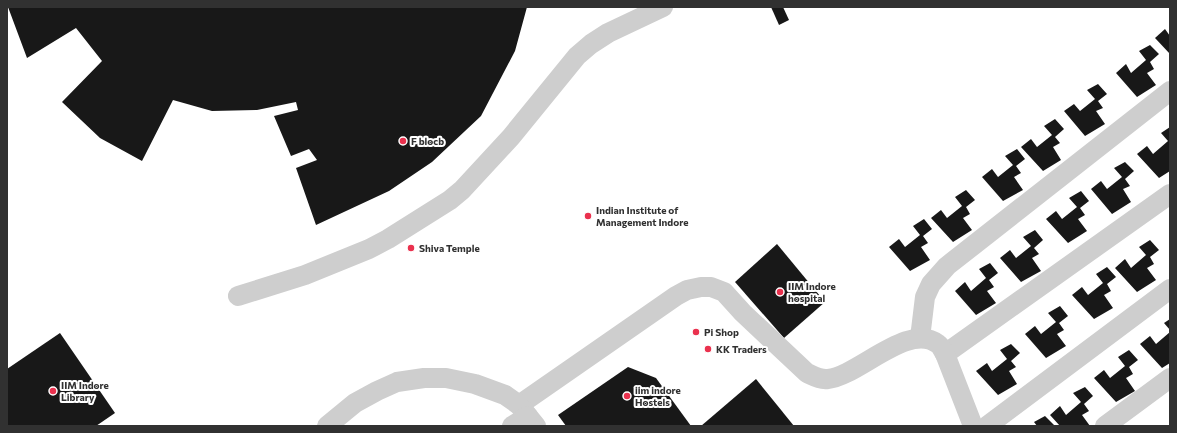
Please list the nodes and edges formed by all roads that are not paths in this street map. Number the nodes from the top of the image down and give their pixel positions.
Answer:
1 (663, 7) edge
2 (1170, 91) edge
3 (1170, 194) edge
4 (1170, 289) edge
5 (238, 296) dead end
6 (920, 338) junction
7 (945, 354) junction
8 (1170, 378) edge
9 (524, 418) edge
10 (326, 426) edge
11 (973, 426) edge
12 (987, 426) edge
13 (1105, 426) edge

1 - 5 lane
2 - 6 lane
3 - 7 lane
4 - 12 lane
6 - 7 lane
6 - 9 lane
7 - 11 lane
8 - 13 lane
9 - 10 lane

